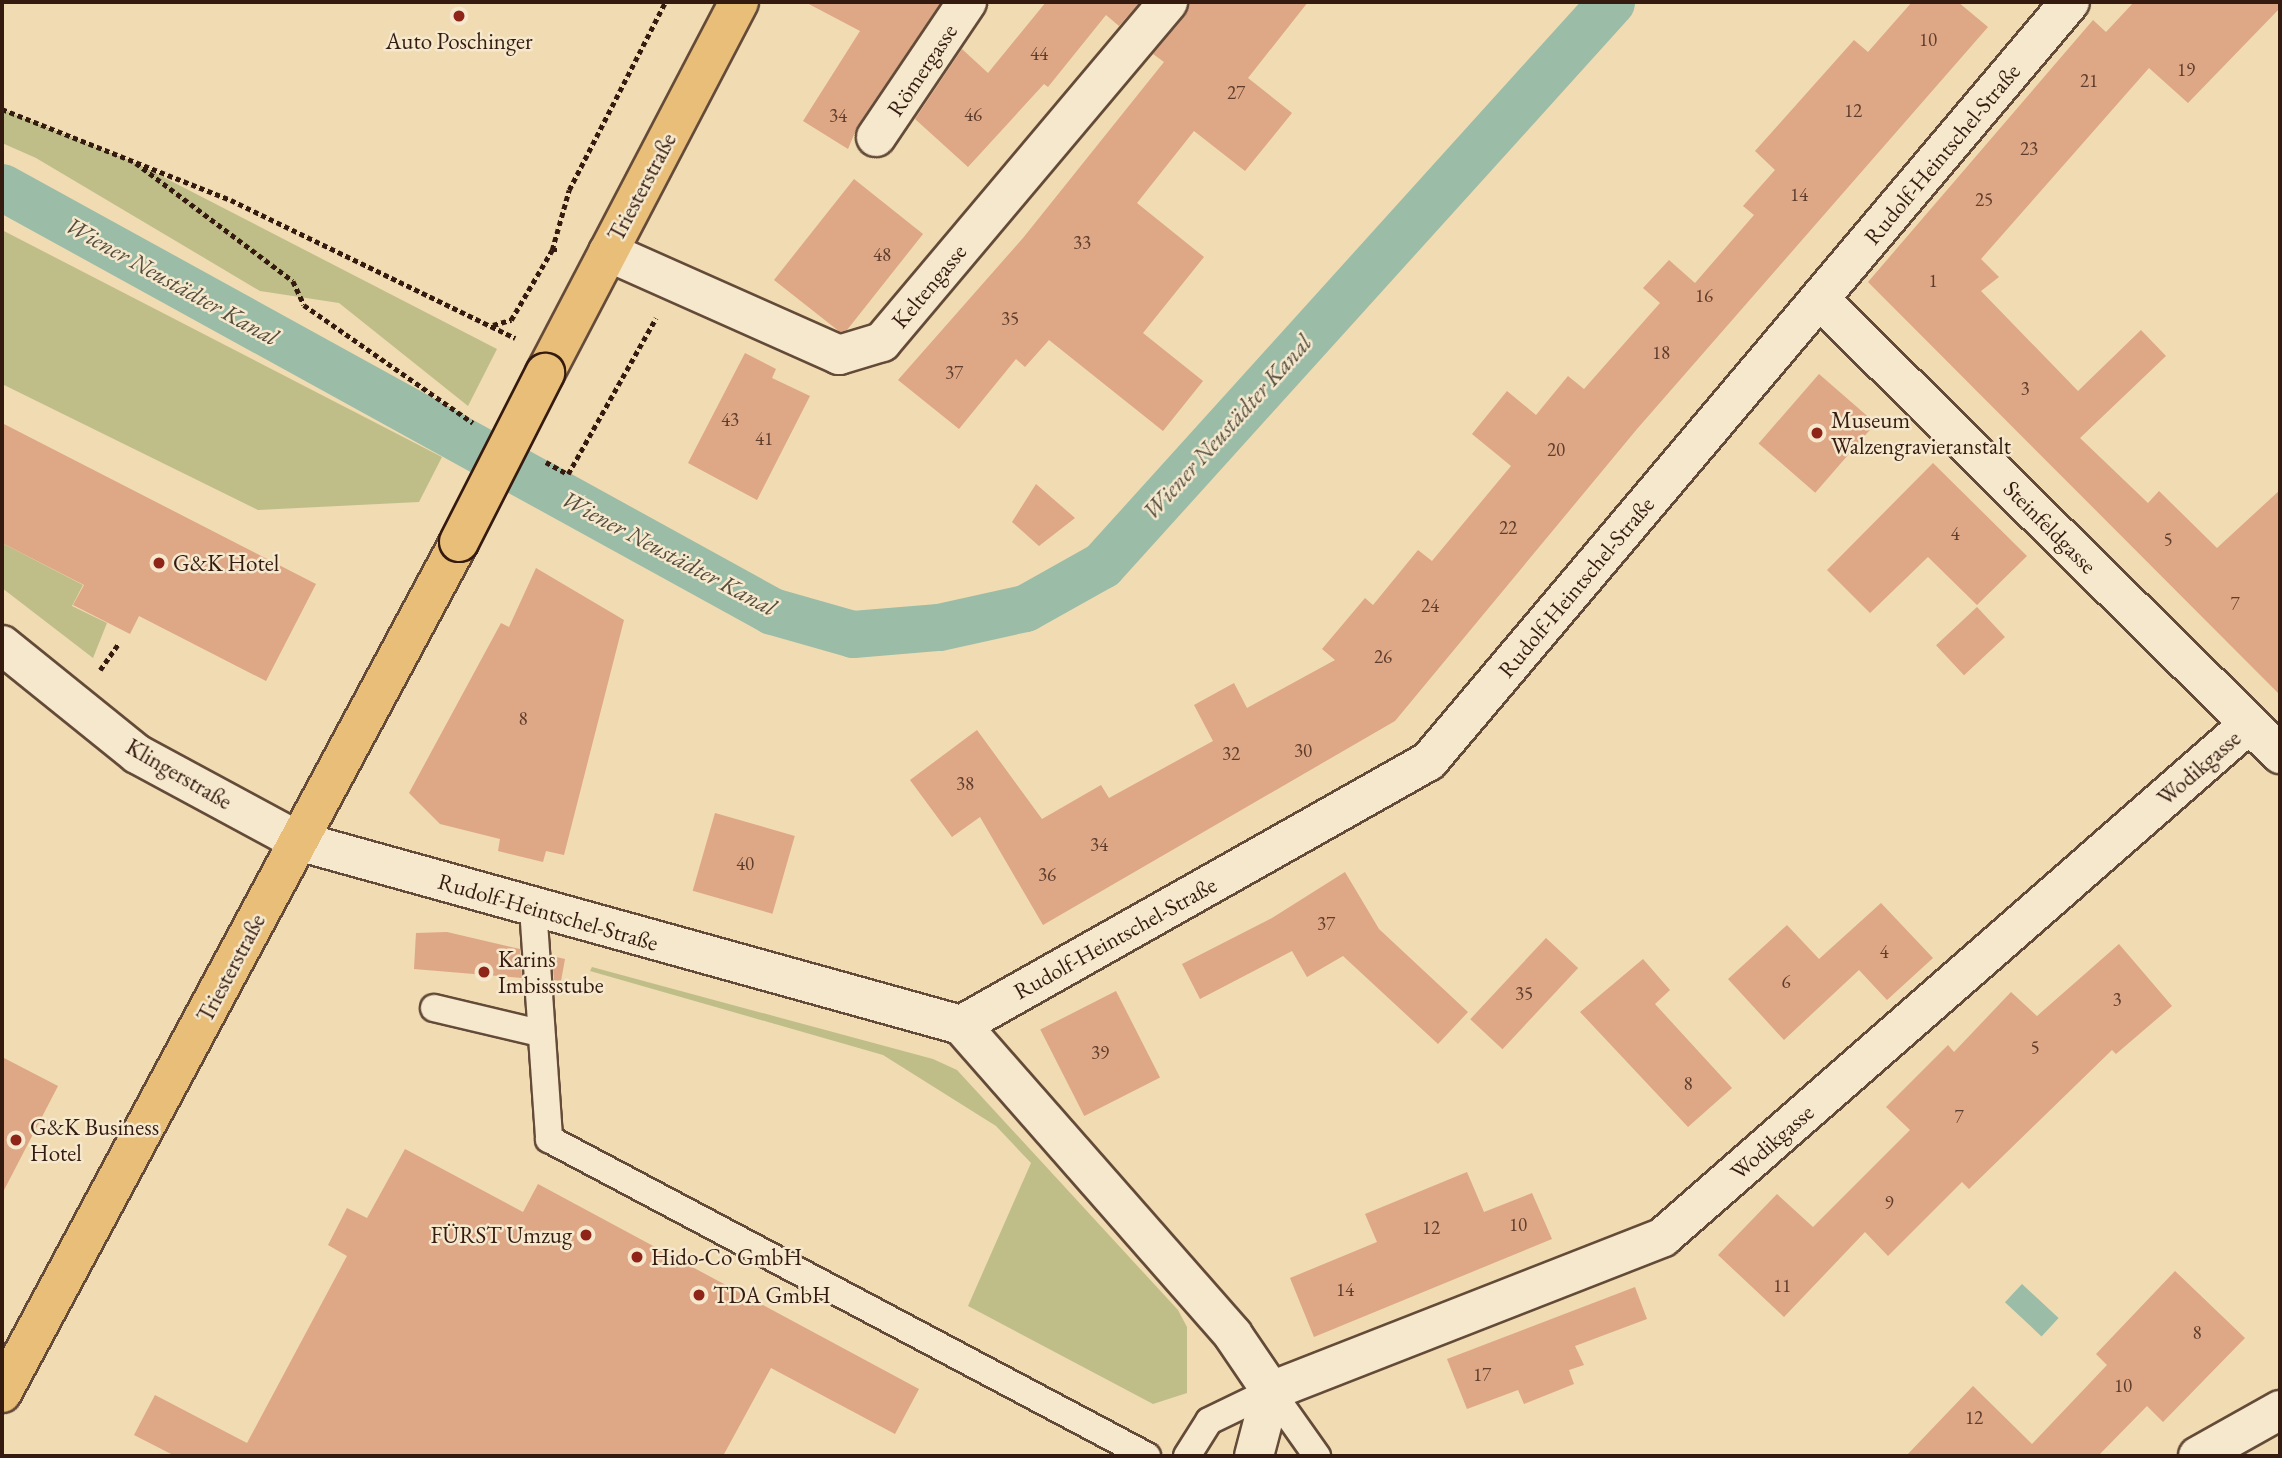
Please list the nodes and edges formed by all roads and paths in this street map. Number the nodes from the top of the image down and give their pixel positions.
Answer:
1 (665, 2) edge
2 (739, 2) edge
3 (967, 2) edge
4 (1168, 2) edge
5 (2070, 2) edge
6 (2, 109) edge
7 (876, 137) dead end
8 (136, 163) junction
9 (552, 250) dead end
10 (608, 252) junction
11 (1819, 299) junction
12 (649, 329) dead end
13 (550, 365) junction
14 (478, 425) dead end
15 (534, 456) dead end
16 (119, 643) dead end
17 (2, 645) edge
18 (100, 670) dead end
19 (2249, 724) junction
20 (2280, 754) edge
21 (298, 841) junction
22 (533, 908) junction
23 (434, 1008) dead end
24 (961, 1025) junction
25 (540, 1033) junction
26 (1271, 1391) junction
27 (2, 1393) edge
28 (2280, 1410) edge
29 (1147, 1456) edge
30 (1187, 1456) edge
31 (1254, 1456) edge
32 (1317, 1456) edge
33 (2198, 1456) edge

1 - 9 path
2 - 10 main road, Triesterstraße
3 - 7 street, Römergasse
4 - 10 street, Keltengasse
5 - 11 street, Rudolf-Heintschel-Straße
6 - 8 path
8 - 13 path
8 - 14 path
10 - 13 main road, Triesterstraße
11 - 19 street, Steinfeldgasse
11 - 24 street, Rudolf-Heintschel-Straße
12 - 15 path
13 - 21 main road, Triesterstraße, bridge
16 - 18 path
17 - 21 street, Klingerstraße
19 - 20 street, Steinfeldgasse
19 - 26 street, Wodikgasse
21 - 22 street, Rudolf-Heintschel-Straße
21 - 27 main road, Triesterstraße
22 - 24 street, Rudolf-Heintschel-Straße
22 - 25 lane
23 - 25 lane
24 - 26 street
25 - 29 lane
26 - 30 lane
26 - 31 street
26 - 32 lane
28 - 33 street

